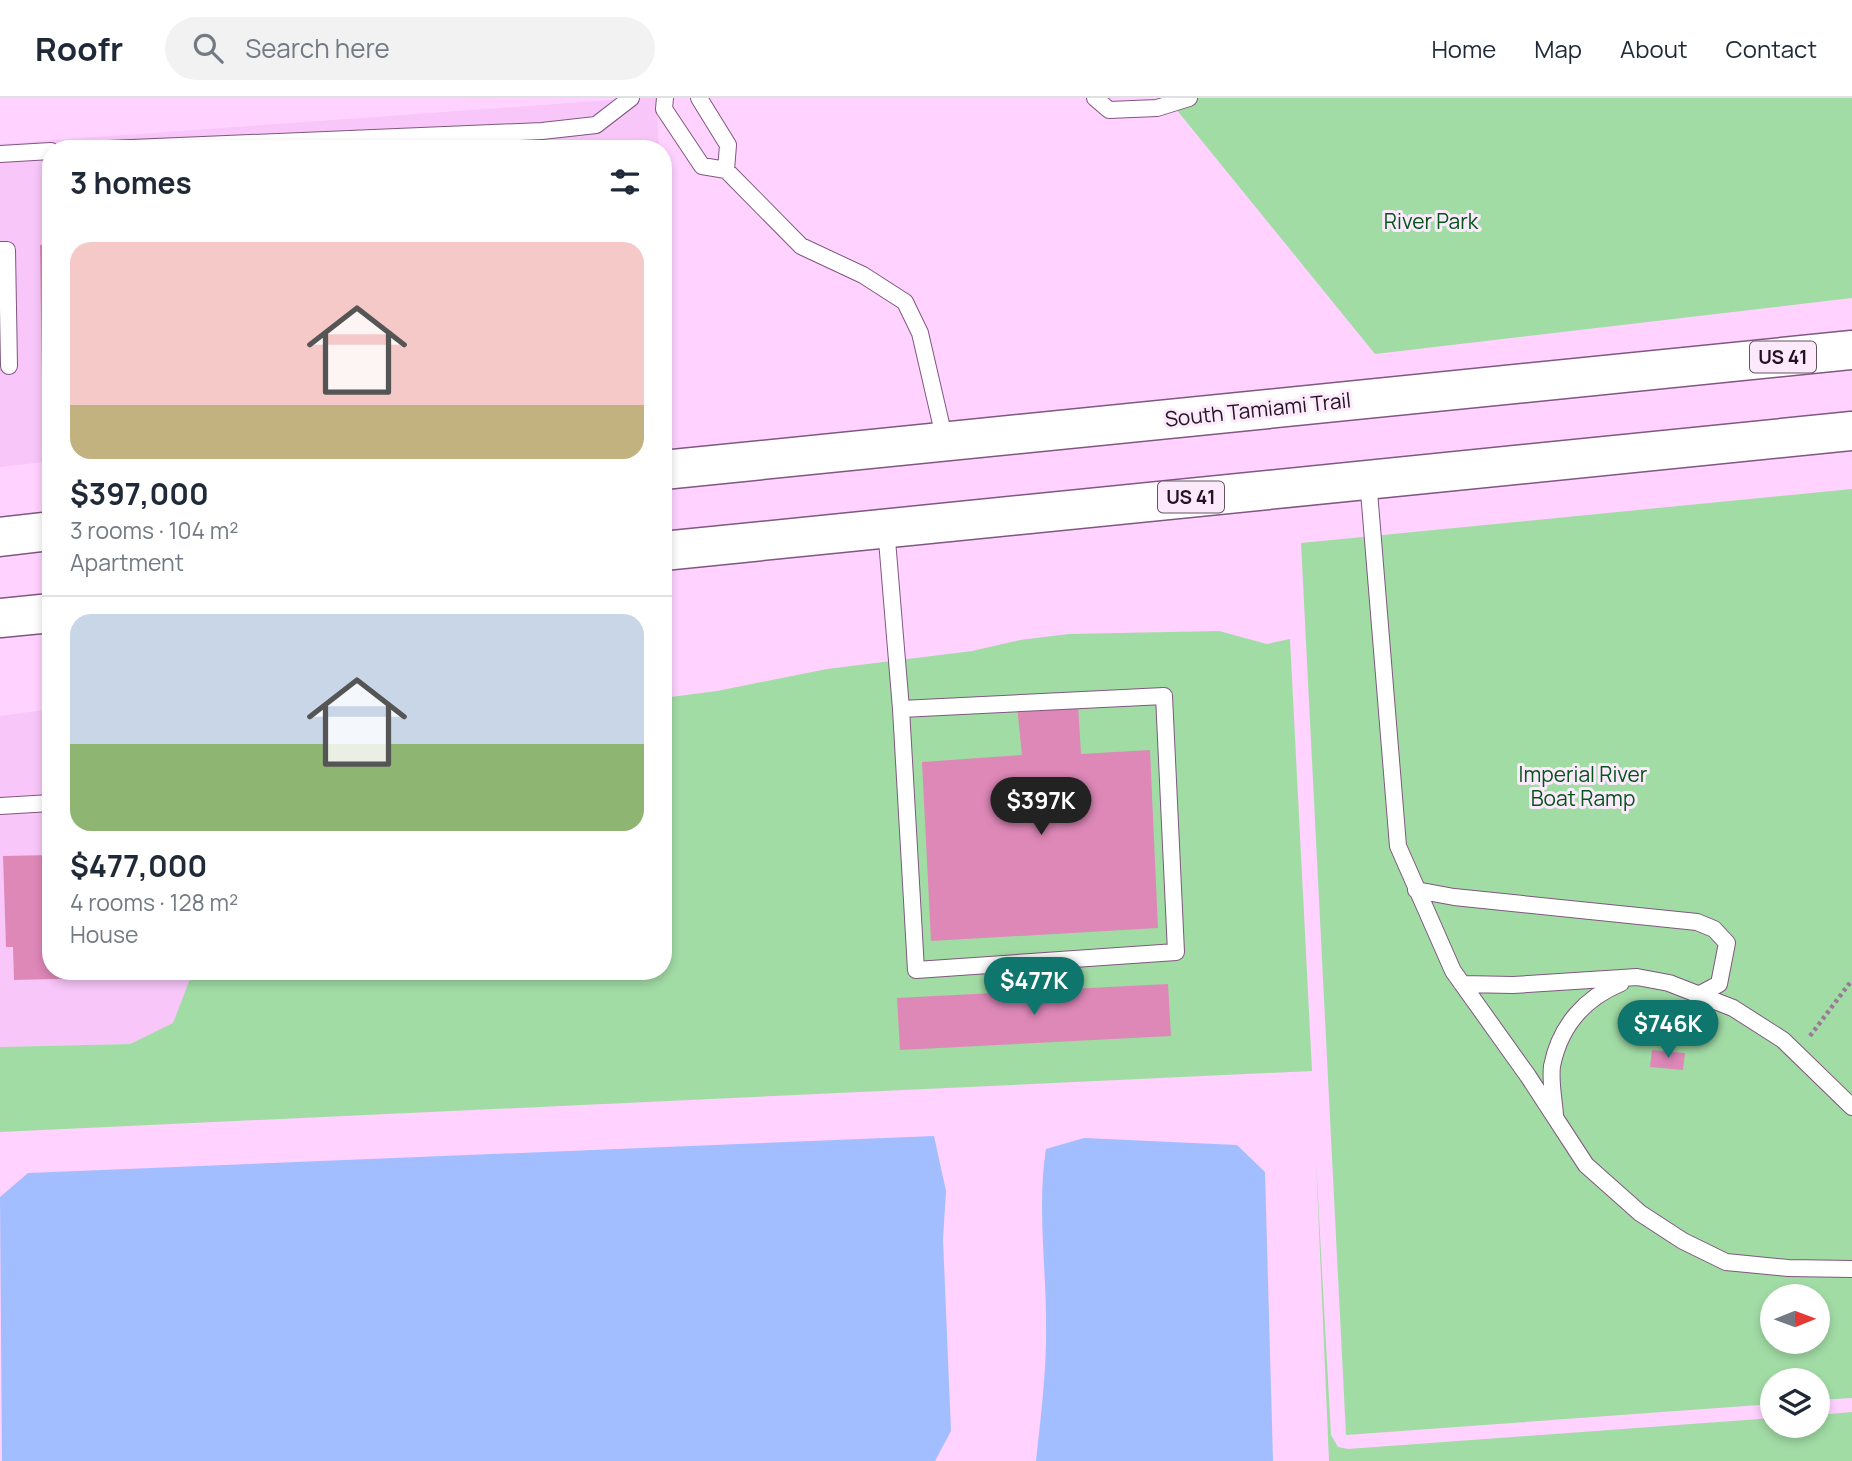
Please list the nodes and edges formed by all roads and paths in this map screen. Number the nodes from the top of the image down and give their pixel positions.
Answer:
1 (631, 98) edge
2 (665, 98) edge
3 (699, 98) edge
4 (1095, 98) edge
5 (1189, 98) edge
6 (325, 140) edge
7 (42, 152) edge
8 (0, 154) edge
9 (726, 170) junction
10 (0, 250) edge
11 (1852, 350) edge
12 (9, 366) dead end
13 (1852, 431) edge
14 (945, 441) junction
15 (672, 469) edge
16 (1368, 479) junction
17 (886, 528) junction
18 (42, 532) edge
19 (0, 537) edge
20 (672, 550) edge
21 (42, 614) edge
22 (0, 618) edge
23 (901, 709) junction
24 (42, 804) edge
25 (0, 806) edge
26 (1416, 890) junction
27 (1637, 976) junction
28 (1852, 980) edge
29 (1462, 984) junction
30 (1702, 993) junction
31 (1797, 1053) junction
32 (1852, 1107) edge
33 (1555, 1118) junction
34 (1852, 1269) edge

1 - 6 lane
2 - 9 lane
3 - 9 lane
4 - 5 lane
7 - 8 lane
9 - 14 lane
10 - 12 lane
11 - 14 main road, South Tamiami Trail / US 41
13 - 16 main road, US 41
14 - 15 main road, South Tamiami Trail / US 41
16 - 17 main road, US 41
16 - 26 lane
17 - 20 main road, US 41
17 - 23 lane
18 - 19 main road
21 - 22 main road
23 - 23 lane
24 - 25 lane
26 - 29 lane
26 - 30 lane
27 - 29 lane
27 - 30 lane
27 - 33 lane
28 - 31 path
29 - 33 lane
30 - 31 lane
31 - 32 lane
33 - 34 lane

